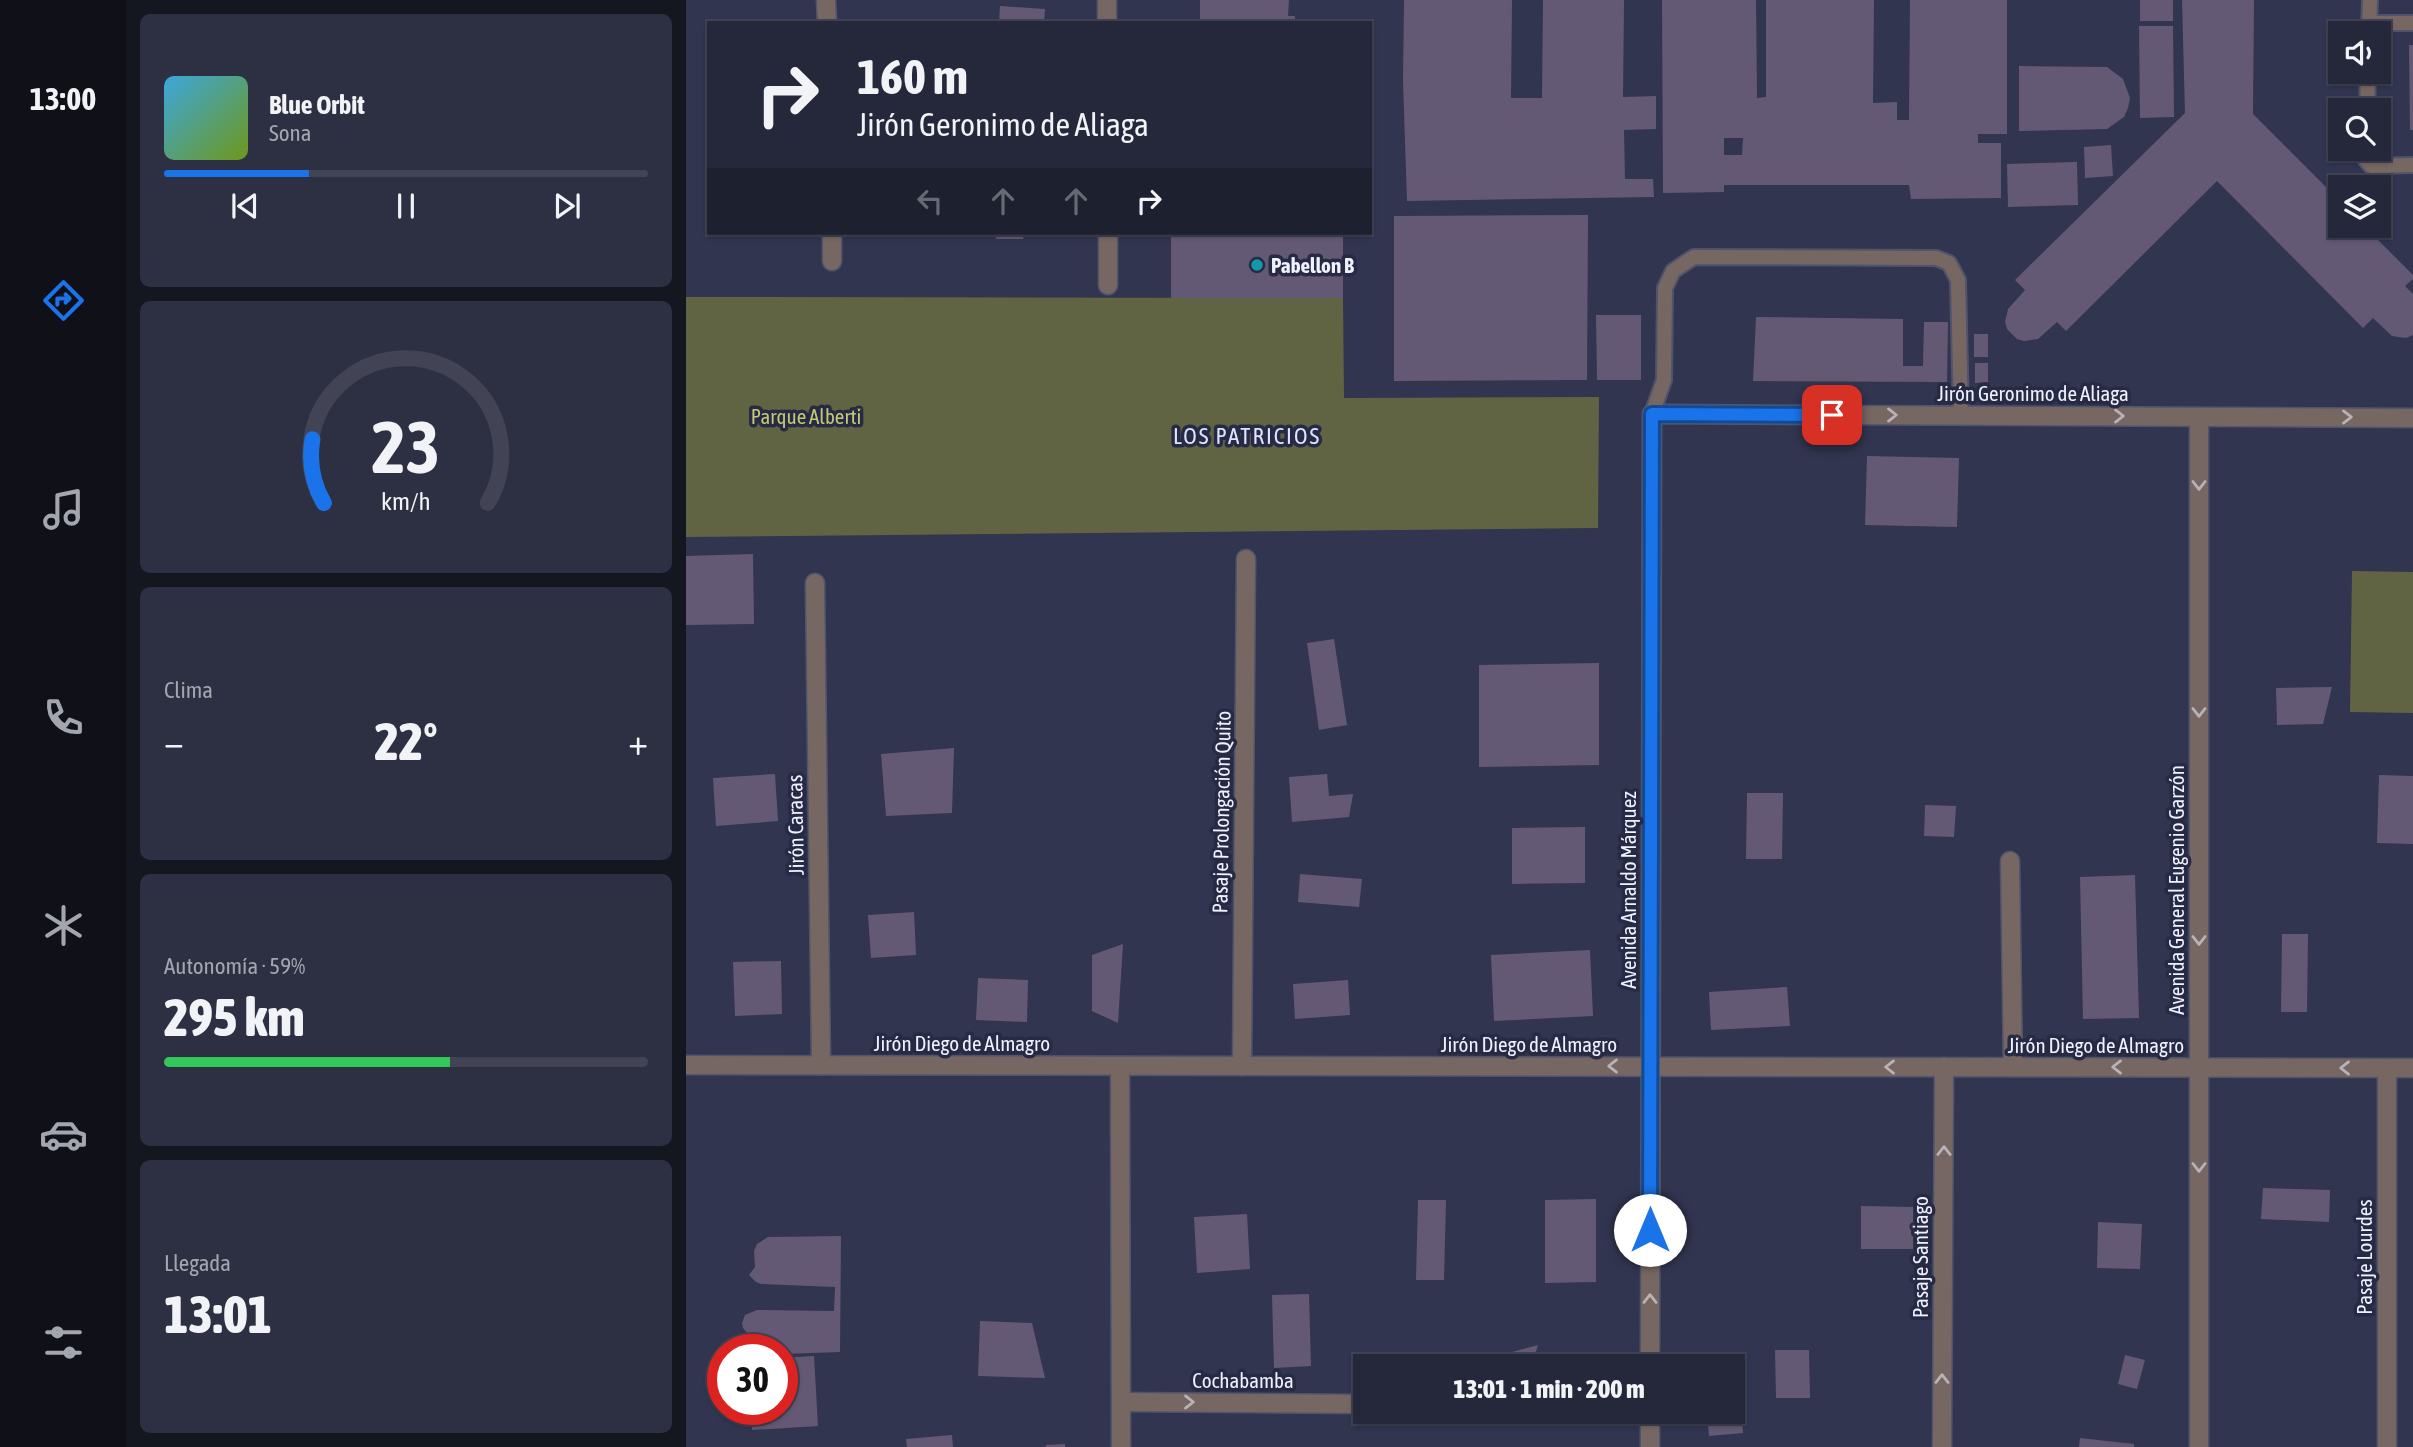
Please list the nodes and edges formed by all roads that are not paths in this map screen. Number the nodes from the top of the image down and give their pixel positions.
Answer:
1 (826, 0) edge
2 (1107, 0) edge
3 (2370, 0) edge
4 (827, 21) edge
5 (1107, 21) edge
6 (2369, 21) edge
7 (2413, 23) edge
8 (2391, 26) edge
9 (2367, 161) edge
10 (2413, 165) edge
11 (832, 235) edge
12 (1108, 235) edge
13 (832, 261) dead end
14 (1108, 285) dead end
15 (1652, 414) junction
16 (1961, 416) junction
17 (2199, 416) junction
18 (2413, 418) edge
19 (1247, 559) dead end
20 (814, 583) dead end
21 (2010, 861) dead end
22 (686, 1065) edge
23 (821, 1065) junction
24 (1120, 1066) junction
25 (1242, 1066) junction
26 (1651, 1066) junction
27 (1944, 1067) junction
28 (2013, 1067) junction
29 (2199, 1068) junction
30 (2387, 1068) junction
31 (2413, 1068) edge
32 (1650, 1354) edge
33 (1121, 1402) junction
34 (1353, 1404) edge
35 (1650, 1424) edge
36 (1121, 1447) edge
37 (1650, 1447) edge
38 (1942, 1447) edge
39 (2199, 1447) edge
40 (2387, 1447) edge

1 - 4 street
2 - 5 street
3 - 6 lane
7 - 8 lane
9 - 10 lane
11 - 13 street
12 - 14 street
15 -> 16 street, Jirón Geronimo de Aliaga
15 - 16 lane
15 - 26 street, Avenida Arnaldo Márquez
16 -> 17 street, Jirón Geronimo de Aliaga
17 -> 18 street, Jirón Geronimo de Aliaga
17 -> 29 street, Avenida General Eugenio Garzón
19 - 25 street, Pasaje Prolongación Quito
20 - 23 street, Jirón Caracas
21 - 28 street
22 - 23 street, Jirón Diego de Almagro
23 - 24 street, Jirón Diego de Almagro
24 - 25 street, Jirón Diego de Almagro
24 - 33 street
26 -> 25 street, Jirón Diego de Almagro
27 -> 26 street, Jirón Diego de Almagro
32 -> 26 street, Avenida Arnaldo Márquez
27 - 28 street, Jirón Diego de Almagro
38 -> 27 street, Pasaje Santiago
29 -> 28 street, Jirón Diego de Almagro
30 -> 29 street, Jirón Diego de Almagro
29 -> 39 street, Avenida General Eugenio Garzón
30 - 31 street, Jirón Diego de Almagro
30 - 40 street, Pasaje Lourdes
33 -> 34 street, Cochabamba
33 - 36 street
35 - 37 street

